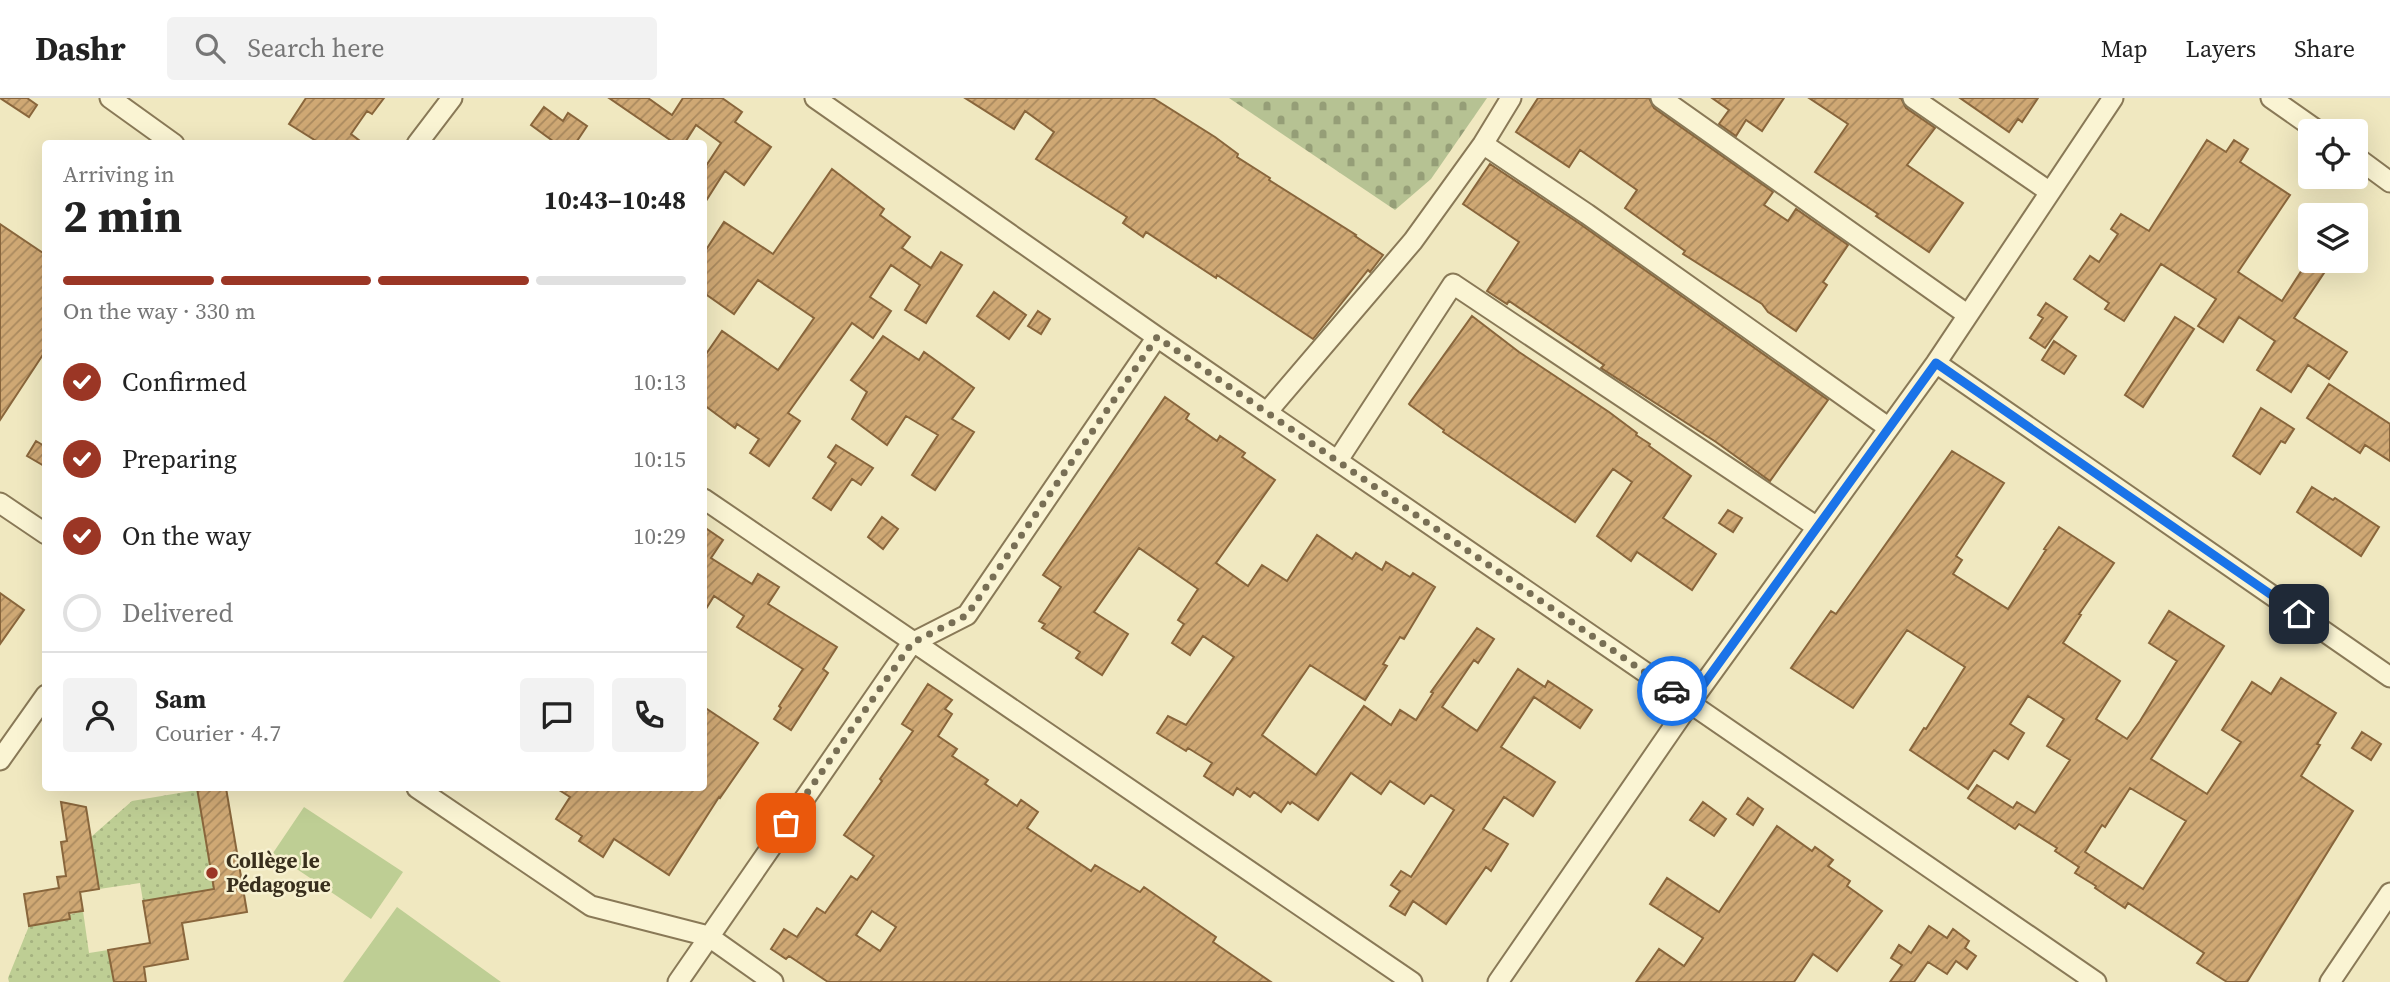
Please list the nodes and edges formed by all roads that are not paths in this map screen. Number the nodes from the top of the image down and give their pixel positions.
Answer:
1 (110, 98) edge
2 (452, 98) edge
3 (816, 98) edge
4 (1511, 98) edge
5 (1661, 98) edge
6 (1913, 98) edge
7 (2113, 98) edge
8 (2271, 98) edge
9 (2301, 119) edge
10 (168, 140) edge
11 (420, 140) edge
12 (1483, 144) junction
13 (2368, 166) edge
14 (2390, 182) edge
15 (2050, 192) junction
16 (1968, 315) junction
17 (1157, 337) junction
18 (1936, 363) junction
19 (1268, 412) junction
20 (1889, 428) junction
21 (1338, 460) junction
22 (707, 501) edge
23 (0, 503) edge
24 (1817, 527) junction
25 (42, 531) edge
26 (912, 643) junction
27 (2390, 677) edge
28 (42, 701) edge
29 (1690, 703) junction
30 (0, 760) edge
31 (421, 791) edge
32 (2390, 893) edge
33 (708, 936) junction
34 (678, 982) edge
35 (773, 982) edge
36 (1412, 982) edge
37 (1498, 982) edge
38 (2096, 982) edge
39 (2330, 982) edge

1 - 10 street
2 - 11 street
3 - 17 street
4 - 12 street
5 - 16 street
6 - 15 street
7 - 15 street
8 - 9 street
12 - 19 street
12 - 20 street
13 - 14 street
15 - 16 street
16 - 18 street
17 - 19 street
17 - 26 street
18 - 20 street
18 - 27 street
19 - 21 street
20 - 24 street
21 - 24 street
21 - 29 street
22 - 26 street
23 - 25 street
24 - 29 street
26 - 33 street
26 - 36 street
28 - 30 street
29 - 37 street
29 - 38 street
31 - 33 street
32 - 39 street
33 - 34 street
33 - 35 street

